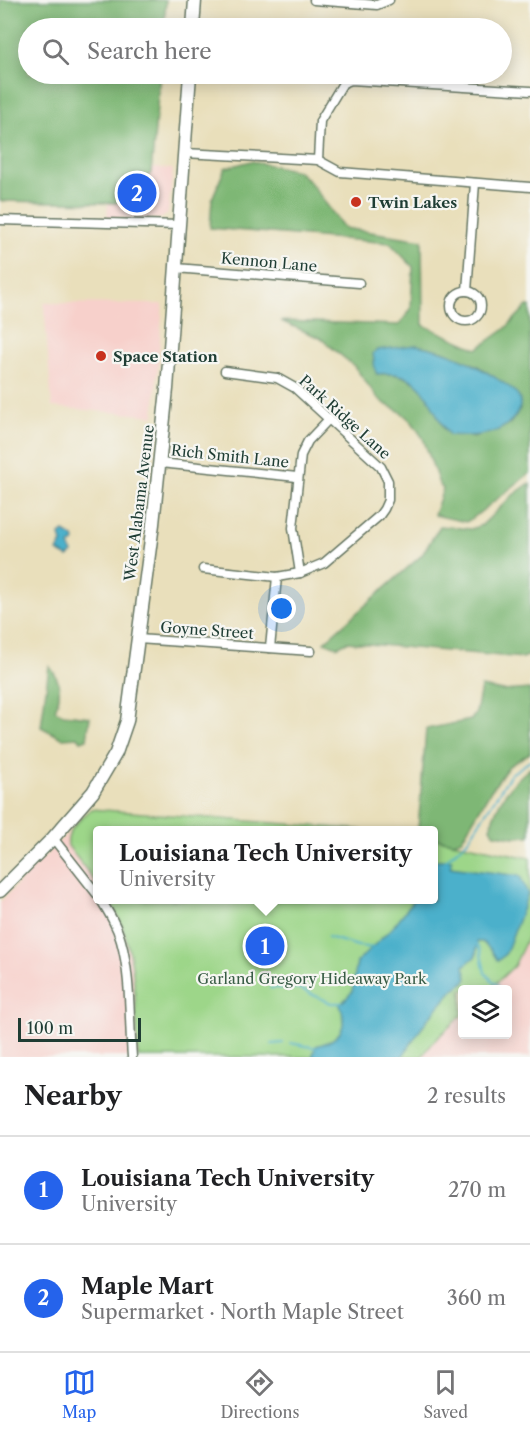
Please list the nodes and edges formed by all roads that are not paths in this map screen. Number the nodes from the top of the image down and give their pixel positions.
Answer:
1 (195, 0) edge
2 (314, 0) edge
3 (388, 0) edge
4 (194, 18) edge
5 (189, 84) edge
6 (342, 84) edge
7 (416, 84) edge
8 (530, 91) edge
9 (184, 153) junction
10 (318, 160) junction
11 (475, 183) junction
12 (530, 187) edge
13 (0, 220) edge
14 (179, 225) junction
15 (176, 268) junction
16 (359, 283) dead end
17 (467, 291) dead end
18 (225, 371) dead end
19 (329, 418) junction
20 (160, 462) junction
21 (297, 477) junction
22 (203, 569) dead end
23 (300, 573) junction
24 (277, 577) junction
25 (138, 639) junction
26 (270, 648) junction
27 (310, 651) dead end
28 (53, 838) junction
29 (2, 884) edge
30 (93, 889) edge
31 (103, 904) edge
32 (132, 1057) edge

1 - 4 main road
2 - 3 street
5 - 9 main road, West Alabama Avenue
6 - 10 street
7 - 8 street
9 - 10 street
9 - 14 main road, West Alabama Avenue
10 - 11 street
11 - 12 street
11 - 17 street
13 - 14 street
14 - 15 main road, West Alabama Avenue
15 - 16 street, Kennon Lane
15 - 20 main road, West Alabama Avenue
18 - 19 street, Park Ridge Lane
19 - 21 street
19 - 23 street, Park Ridge Lane
20 - 21 street, Rich Smith Lane
20 - 25 main road, West Alabama Avenue
21 - 23 street
22 - 24 street, Park Ridge Lane
23 - 24 street, Park Ridge Lane
24 - 26 street
25 - 26 street, Goyne Street
25 - 28 main road, West Alabama Avenue
26 - 27 street, Goyne Street
28 - 29 main road, West Alabama Avenue
28 - 30 street
31 - 32 street

